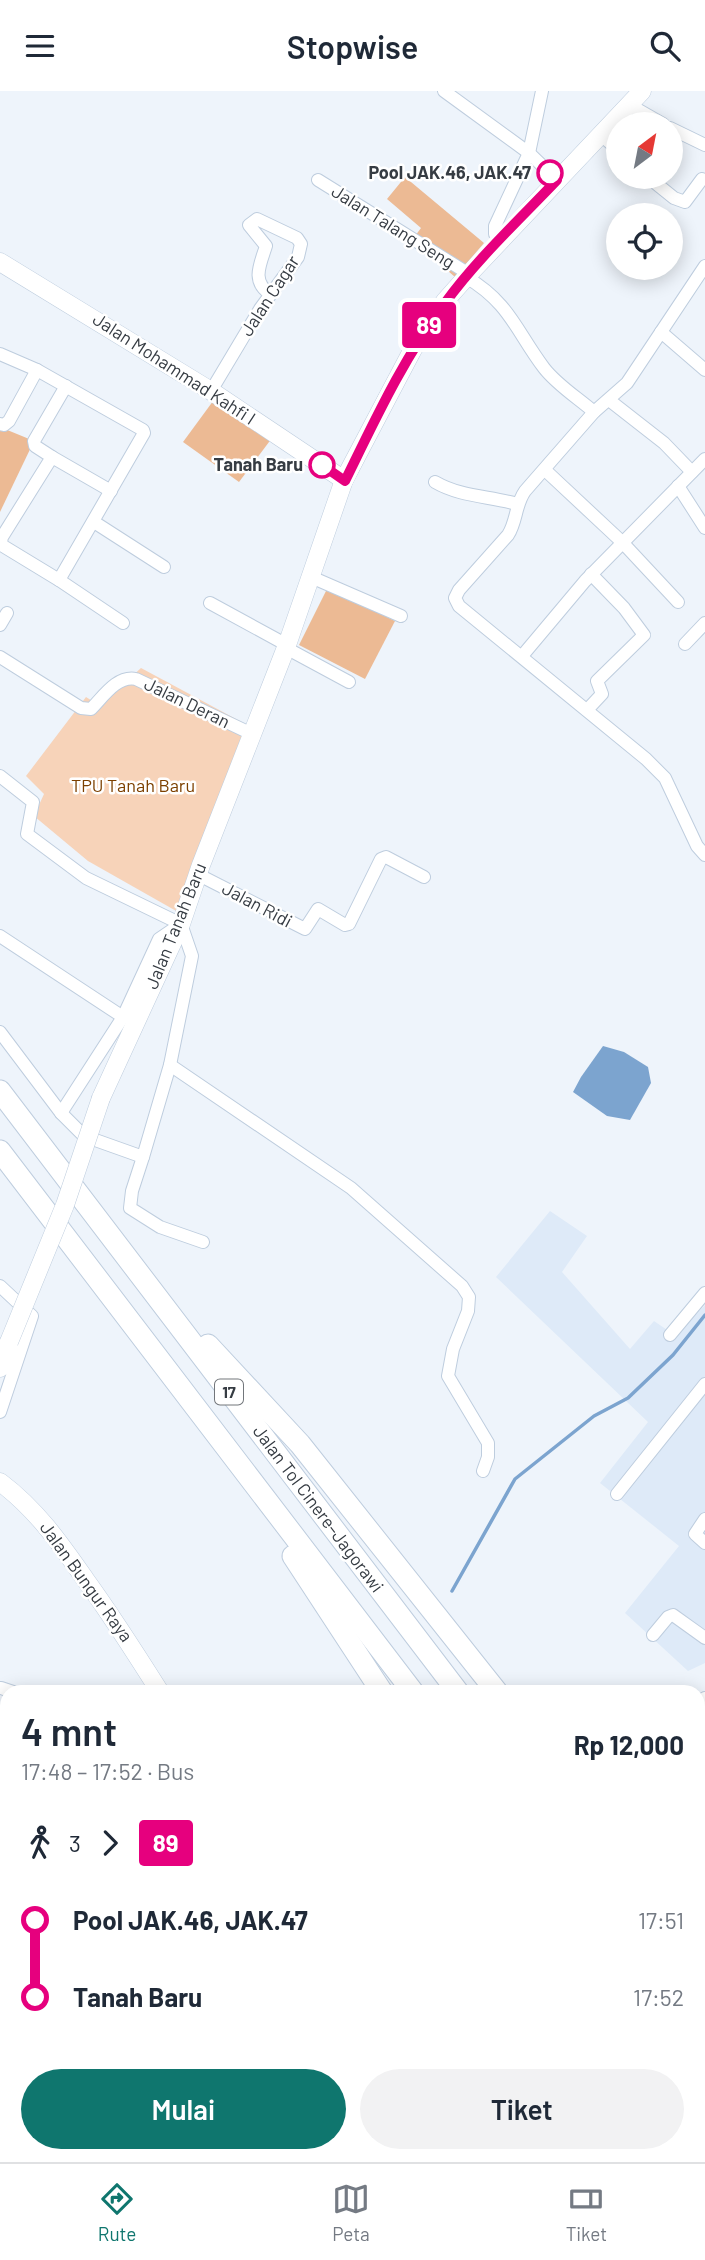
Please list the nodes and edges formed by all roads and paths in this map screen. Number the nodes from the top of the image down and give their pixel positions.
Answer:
1 (444, 91) edge
2 (541, 91) edge
3 (642, 91) edge
4 (635, 109) junction
5 (633, 112) edge
6 (640, 112) edge
7 (683, 134) edge
8 (606, 144) edge
9 (705, 145) edge
10 (531, 155) junction
11 (553, 176) junction
12 (702, 179) dead end
13 (318, 180) dead end
14 (663, 189) edge
15 (498, 237) junction
16 (0, 262) edge
17 (705, 266) edge
18 (472, 279) junction
19 (270, 294) junction
20 (661, 332) junction
21 (0, 354) edge
22 (705, 369) edge
23 (37, 370) junction
24 (66, 386) junction
25 (211, 391) junction
26 (608, 400) junction
27 (594, 412) junction
28 (0, 424) edge
29 (52, 457) junction
30 (705, 459) edge
31 (545, 470) junction
32 (692, 472) junction
33 (345, 481) junction
34 (435, 482) dead end
35 (678, 486) junction
36 (111, 491) junction
37 (517, 504) junction
38 (94, 522) junction
39 (705, 528) edge
40 (622, 542) junction
41 (164, 567) dead end
42 (591, 574) junction
43 (58, 580) junction
44 (319, 580) junction
45 (678, 602) dead end
46 (210, 603) dead end
47 (7, 613) dead end
48 (401, 617) dead end
49 (123, 623) dead end
50 (705, 623) edge
51 (0, 625) edge
52 (685, 644) dead end
53 (286, 646) junction
54 (522, 656) junction
55 (0, 657) edge
56 (349, 682) dead end
57 (587, 710) junction
58 (252, 734) junction
59 (0, 776) edge
60 (705, 855) edge
61 (197, 874) junction
62 (424, 877) dead end
63 (181, 924) junction
64 (0, 936) edge
65 (123, 1017) junction
66 (0, 1032) edge
67 (170, 1065) junction
68 (0, 1091) edge
69 (61, 1113) junction
70 (0, 1151) edge
71 (143, 1157) junction
72 (203, 1242) dead end
73 (124, 1254) junction
74 (0, 1286) edge
75 (705, 1293) edge
76 (670, 1335) dead end
77 (0, 1368) edge
78 (705, 1384) edge
79 (0, 1412) edge
80 (221, 1443) junction
81 (483, 1471) dead end
82 (4, 1485) edge
83 (617, 1494) dead end
84 (705, 1519) edge
85 (705, 1543) edge
86 (653, 1635) dead end
87 (705, 1638) edge
88 (156, 1685) edge
89 (377, 1685) edge
90 (408, 1685) edge
91 (453, 1685) edge
92 (491, 1685) edge

1 - 10 street
2 - 10 street
3 - 4 main road, Jalan Tanah Baru
4 - 5 main road, Jalan Tanah Baru
4 - 6 street
7 - 9 street
8 - 11 main road, Jalan Tanah Baru
10 - 11 street
10 - 15 street
11 - 15 main road, Jalan Tanah Baru
12 - 14 street
13 - 18 street, Jalan Talang Seng
15 - 18 main road, Jalan Tanah Baru
16 - 25 main road, Jalan Mohammad Kahfi I
17 - 20 street
18 - 27 street, Jalan Talang Seng
18 - 33 main road, Jalan Tanah Baru
19 - 19 street, Jalan Cagar
19 - 25 street, Jalan Cagar
20 - 22 street
20 - 26 street
21 - 23 street
23 - 24 street
23 - 28 street
24 - 29 street
24 - 36 street
25 - 33 main road, Jalan Mohammad Kahfi I
26 - 27 street
26 - 32 street
27 - 31 street
29 - 36 street
29 - 43 street
30 - 32 street
31 - 37 street
31 - 40 street
32 - 35 street
33 - 44 main road, Jalan Tanah Baru
34 - 37 street
35 - 39 street
35 - 40 street
36 - 38 street
37 - 54 street
38 - 41 street
38 - 43 street
40 - 42 street
40 - 45 street
42 - 54 street
42 - 57 street
43 - 49 street
44 - 48 street
44 - 53 main road, Jalan Tanah Baru
46 - 53 street
47 - 51 street
50 - 52 street
53 - 56 street
53 - 58 main road, Jalan Tanah Baru
54 - 57 street
55 - 58 street, Jalan Deran
57 - 60 street
58 - 61 main road, Jalan Tanah Baru
59 - 63 street
61 - 62 street, Jalan Ridi
61 - 63 main road, Jalan Tanah Baru
63 - 65 street
63 - 67 street
63 - 77 main road, Jalan Tanah Baru, bridge
64 - 65 street
65 - 69 street
66 - 69 street
67 - 71 street
67 - 81 street
68 - 73 highway, Jalan Tol Cinere–Jagorawi / 17
69 - 71 street
70 - 80 highway, Jalan Tol Cinere–Jagorawi / 17
71 - 72 street
73 - 91 highway, Jalan Tol Cinere–Jagorawi / 17
73 - 92 highway
74 - 79 street
75 - 76 street
78 - 83 street
80 - 89 highway
80 - 90 highway, Jalan Tol Cinere–Jagorawi / 17
82 - 88 main road, Jalan Bungur Raya
84 - 85 street
86 - 87 street

